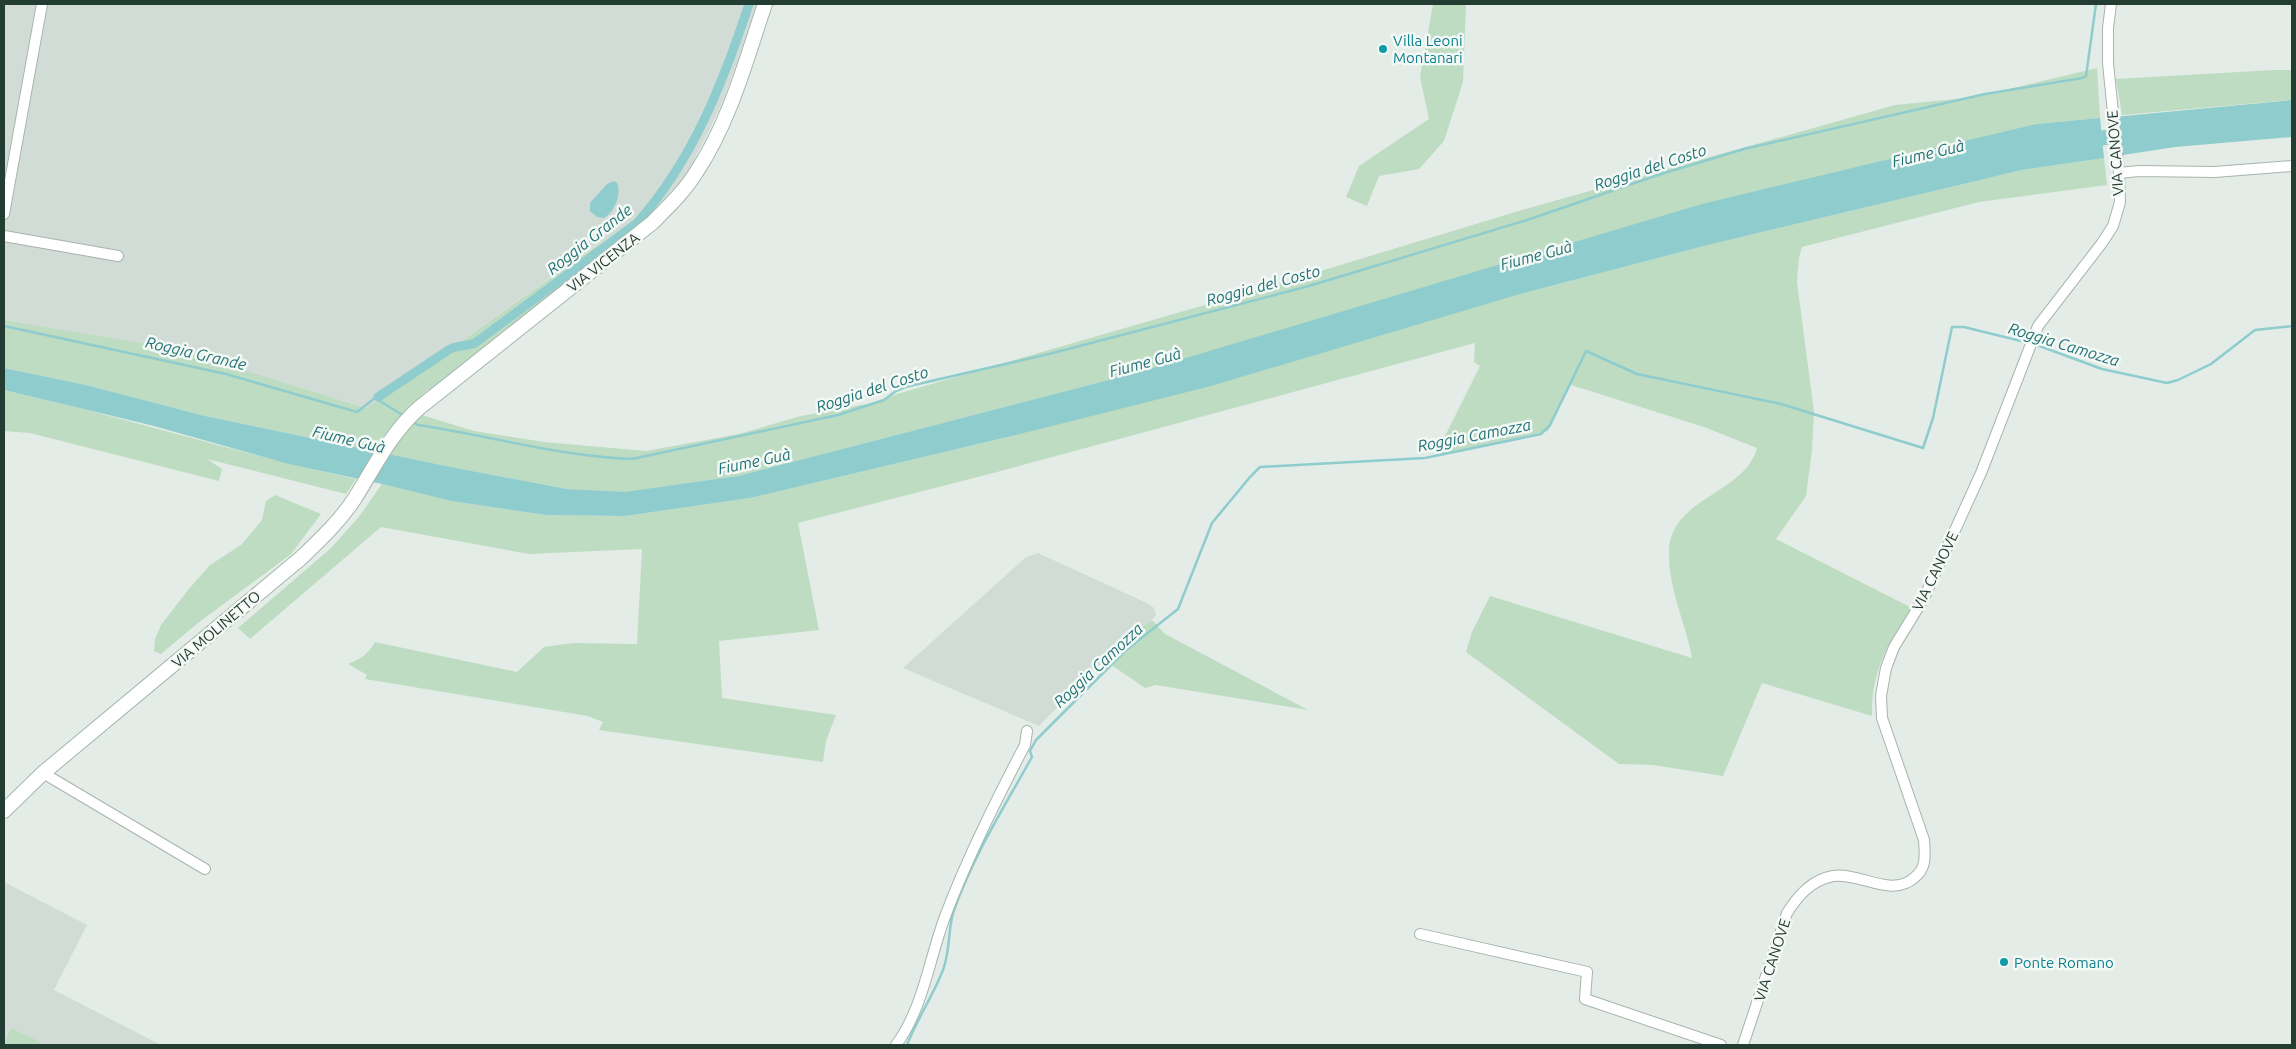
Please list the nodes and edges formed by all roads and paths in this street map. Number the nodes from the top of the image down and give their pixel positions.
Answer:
1 (42, 4) edge
2 (765, 4) edge
3 (2111, 4) edge
4 (2292, 166) edge
5 (2119, 173) junction
6 (4, 214) edge
7 (4, 236) edge
8 (118, 256) dead end
9 (372, 469) joint
10 (1027, 730) dead end
11 (43, 773) junction
12 (4, 811) edge
13 (206, 869) dead end
14 (1420, 934) dead end
15 (896, 1045) edge
16 (1721, 1045) edge
17 (1744, 1045) edge

1 - 6 street
2 - 9 main road, VIA VICENZA
3 - 5 street, VIA CANOVE
4 - 5 street
5 - 17 street, VIA CANOVE
7 - 8 street
9 - 11 main road, VIA MOLINETTO
10 - 15 street
11 - 12 main road, VIA MOLINETTO
11 - 13 street
14 - 16 street

